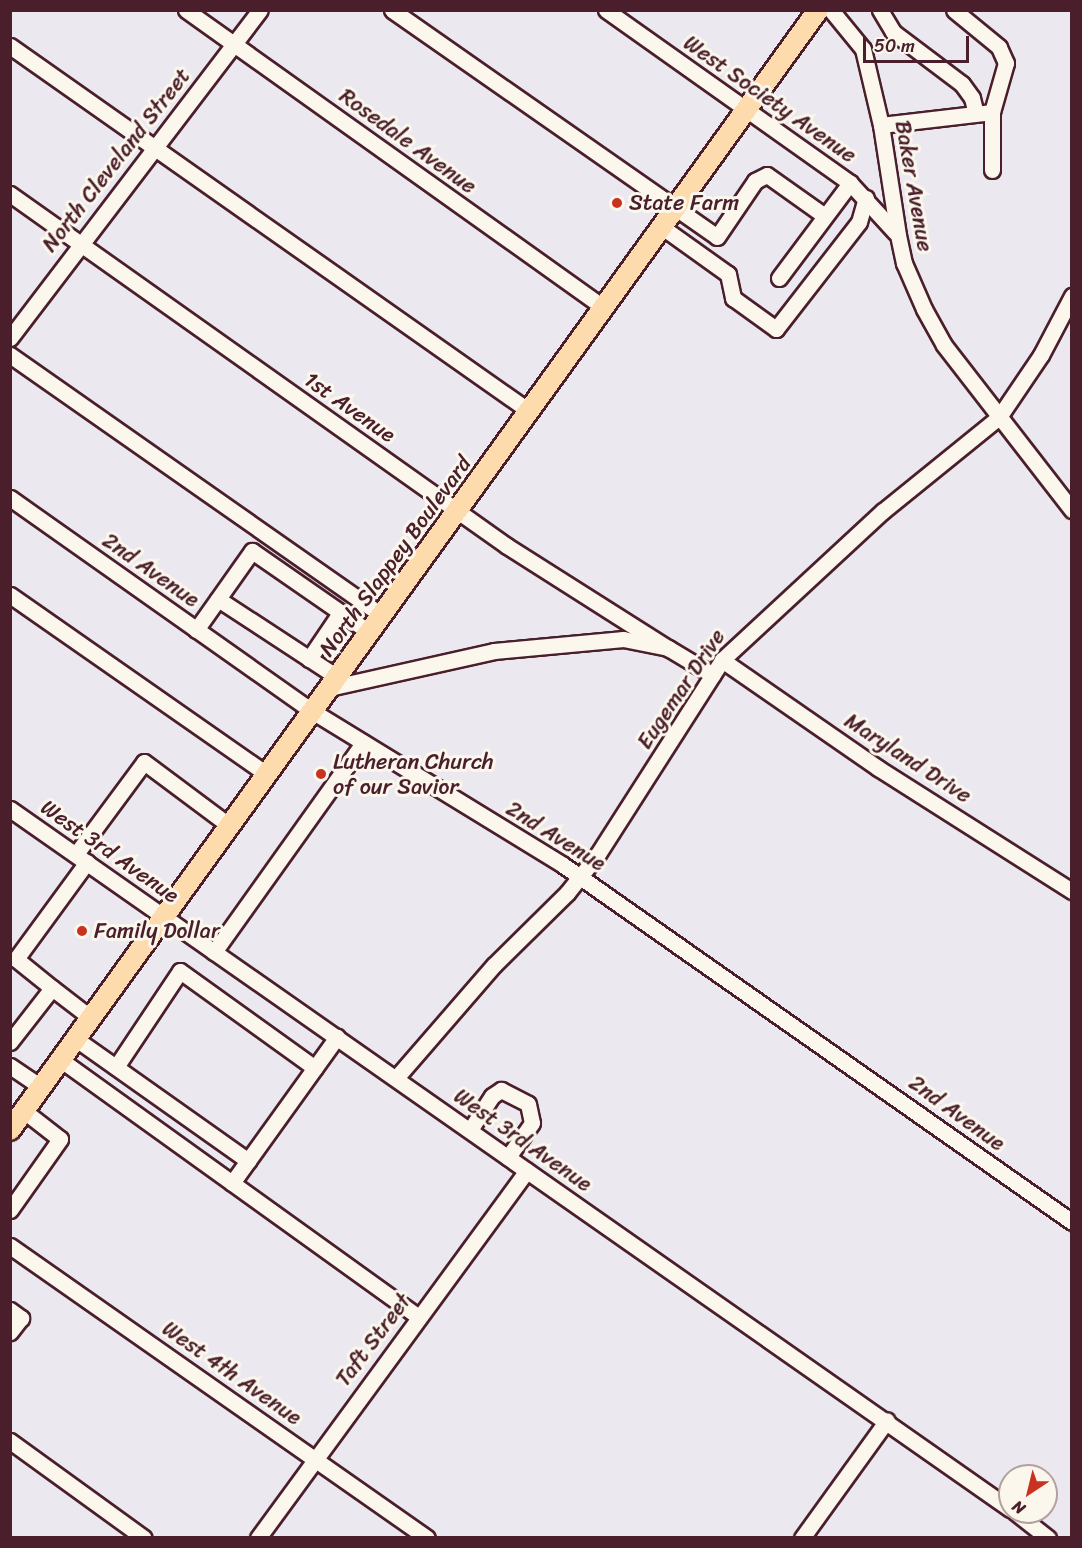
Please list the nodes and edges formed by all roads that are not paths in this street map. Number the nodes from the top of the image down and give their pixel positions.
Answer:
1 (186, 10) edge
2 (260, 10) edge
3 (392, 10) edge
4 (606, 10) edge
5 (818, 10) edge
6 (831, 10) edge
7 (880, 10) edge
8 (954, 10) edge
9 (234, 44) junction
10 (10, 46) edge
11 (747, 108) junction
12 (984, 113) junction
13 (881, 125) junction
14 (155, 147) junction
15 (992, 170) dead end
16 (850, 183) junction
17 (10, 194) edge
18 (866, 198) junction
19 (676, 207) junction
20 (825, 216) junction
21 (662, 227) junction
22 (898, 235) junction
23 (82, 243) junction
24 (780, 278) dead end
25 (1071, 296) edge
26 (603, 307) junction
27 (10, 338) edge
28 (10, 355) edge
29 (529, 411) junction
30 (999, 417) junction
31 (10, 498) edge
32 (457, 510) junction
33 (1071, 510) edge
34 (10, 595) edge
35 (218, 599) junction
36 (340, 613) junction
37 (382, 615) junction
38 (196, 630) junction
39 (369, 632) junction
40 (668, 648) junction
41 (309, 659) junction
42 (722, 660) junction
43 (713, 675) junction
44 (333, 682) junction
45 (312, 711) junction
46 (363, 743) junction
47 (267, 774) junction
48 (10, 809) edge
49 (230, 826) junction
50 (82, 858) junction
51 (580, 877) junction
52 (1071, 891) edge
53 (164, 916) junction
54 (214, 952) junction
55 (52, 988) junction
56 (91, 1018) junction
57 (16, 1024) edge
58 (337, 1037) junction
59 (76, 1039) junction
60 (10, 1042) edge
61 (61, 1060) junction
62 (10, 1066) edge
63 (116, 1066) junction
64 (315, 1068) junction
65 (396, 1078) junction
66 (41, 1087) junction
67 (24, 1111) junction
68 (10, 1130) edge
69 (470, 1130) junction
70 (508, 1157) junction
71 (248, 1161) junction
72 (526, 1171) junction
73 (232, 1183) junction
74 (15, 1193) edge
75 (10, 1210) edge
76 (1071, 1222) edge
77 (10, 1246) edge
78 (10, 1311) edge
79 (418, 1317) junction
80 (10, 1332) edge
81 (886, 1420) junction
82 (10, 1441) edge
83 (315, 1458) junction
84 (998, 1500) edge
85 (1030, 1524) edge
86 (144, 1538) edge
87 (258, 1538) edge
88 (427, 1538) edge
89 (802, 1538) edge
90 (1048, 1538) edge

1 - 9 street, Rosedale Avenue
2 - 9 street, North Cleveland Street
3 - 19 street
4 - 11 street, West Society Avenue
5 - 11 main road, North Slappey Boulevard
6 - 13 street, Baker Avenue
7 - 12 street
8 - 12 street
9 - 14 street, North Cleveland Street
9 - 26 street, Rosedale Avenue
10 - 14 street
11 - 16 street, West Society Avenue
11 - 19 main road, North Slappey Boulevard
12 - 13 street
12 - 15 street
13 - 22 street, Baker Avenue
14 - 23 street, North Cleveland Street
14 - 29 street
16 - 18 street, West Society Avenue
16 - 20 street
17 - 23 street, 1st Avenue
18 - 21 street
18 - 22 street, West Society Avenue
19 - 20 street
19 - 21 main road, North Slappey Boulevard
20 - 24 street
21 - 26 main road, North Slappey Boulevard
22 - 30 street, Baker Avenue
23 - 27 street, North Cleveland Street
23 - 32 street, 1st Avenue
25 - 30 street, Eugemar Drive
26 - 29 main road, North Slappey Boulevard
28 - 37 street
29 - 32 main road, North Slappey Boulevard
30 - 33 street, Baker Avenue
30 - 42 street, Eugemar Drive
31 - 38 street, 2nd Avenue
32 - 37 main road, North Slappey Boulevard
32 - 40 street, 1st Avenue
34 - 47 street
35 - 36 street
35 - 38 street
35 - 41 street
36 - 39 street
36 - 41 street
37 - 39 main road, North Slappey Boulevard
38 - 45 street, 2nd Avenue
39 - 44 main road, North Slappey Boulevard
40 - 43 street
40 - 44 street
41 - 44 street
42 - 43 street, Eugemar Drive
42 - 52 street, Maryland Drive
43 - 51 street, Eugemar Drive
44 - 45 main road, North Slappey Boulevard
45 - 46 street, 2nd Avenue
45 - 47 main road, North Slappey Boulevard
46 - 51 street, 2nd Avenue
46 - 54 street
47 - 49 main road, North Slappey Boulevard
48 - 50 street, West 3rd Avenue
49 - 50 street
49 - 53 main road, North Slappey Boulevard
50 - 53 street, West 3rd Avenue
50 - 55 street
51 - 65 street, Eugemar Drive
51 - 76 street, 2nd Avenue
53 - 54 street, West 3rd Avenue
53 - 56 main road, North Slappey Boulevard
54 - 58 street, West 3rd Avenue
55 - 56 street
55 - 57 street
56 - 59 main road, North Slappey Boulevard
57 - 60 street
58 - 64 street
58 - 65 street, West 3rd Avenue
59 - 61 main road, North Slappey Boulevard
59 - 63 street
61 - 66 main road, North Slappey Boulevard
61 - 73 street
62 - 66 street
63 - 64 street
63 - 71 street
64 - 71 street
65 - 69 street, West 3rd Avenue
66 - 67 main road, North Slappey Boulevard
67 - 68 main road, North Slappey Boulevard
67 - 74 street
69 - 70 street, West 3rd Avenue
69 - 70 street
70 - 72 street, West 3rd Avenue
71 - 73 street
72 - 79 street, Taft Street
72 - 81 street, West 3rd Avenue
73 - 79 street
74 - 75 street
77 - 83 street, West 4th Avenue
78 - 80 street
79 - 83 street, Taft Street
81 - 84 street, West 3rd Avenue
81 - 89 street
82 - 86 street
83 - 87 street, Taft Street
83 - 88 street, West 4th Avenue
85 - 90 street

